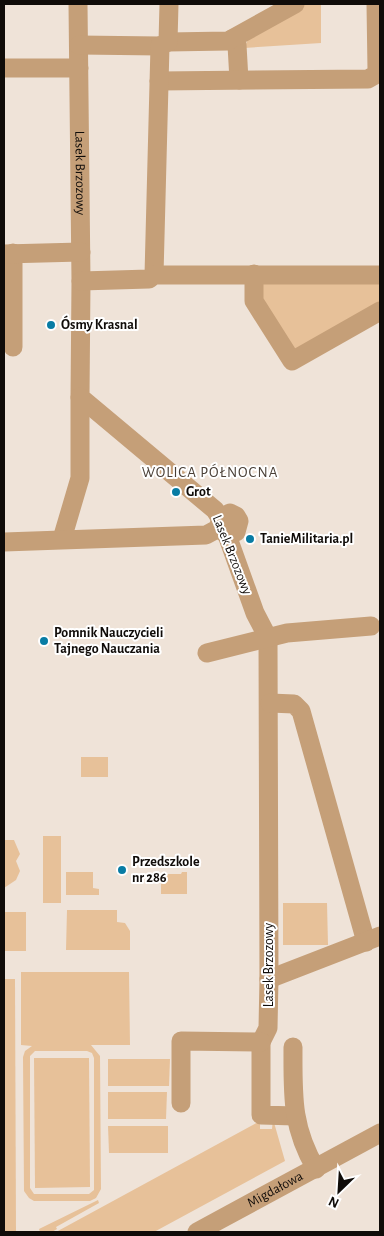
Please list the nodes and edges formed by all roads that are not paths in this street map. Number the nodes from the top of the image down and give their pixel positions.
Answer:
1 (78, 4) edge
2 (169, 4) edge
3 (295, 4) edge
4 (376, 4) edge
5 (232, 39) junction
6 (164, 44) junction
7 (78, 46) junction
8 (4, 68) edge
9 (79, 68) junction
10 (239, 80) junction
11 (158, 81) junction
12 (81, 252) junction
13 (8, 253) edge
14 (254, 274) junction
15 (154, 275) junction
16 (380, 275) edge
17 (81, 280) junction
18 (380, 311) edge
19 (13, 347) dead end
20 (80, 397) junction
21 (231, 525) junction
22 (62, 539) junction
23 (4, 542) edge
24 (371, 626) dead end
25 (268, 638) junction
26 (207, 653) dead end
27 (270, 703) junction
28 (373, 939) edge
29 (270, 979) junction
30 (260, 1042) junction
31 (293, 1047) dead end
32 (181, 1103) dead end
33 (295, 1116) junction
34 (380, 1133) edge
35 (316, 1169) junction
36 (197, 1232) edge

1 - 7 street, Lasek Brzozowy
2 - 6 street
3 - 5 street
4 - 10 street
5 - 6 street
5 - 10 street
6 - 7 street
6 - 11 street
7 - 9 street, Lasek Brzozowy
8 - 9 street
9 - 12 street, Lasek Brzozowy
10 - 11 street
11 - 15 street
12 - 13 street
12 - 17 street, Lasek Brzozowy
13 - 19 street
14 - 15 street
14 - 16 street
14 - 18 street
15 - 17 street
17 - 20 street, Lasek Brzozowy
20 - 21 street, Lasek Brzozowy
20 - 22 street
21 - 22 street
21 - 25 street, Lasek Brzozowy
22 - 23 street
24 - 25 street
25 - 26 street
25 - 27 street, Lasek Brzozowy
27 - 28 street
27 - 29 street, Lasek Brzozowy
28 - 29 street
29 - 30 street, Lasek Brzozowy
30 - 32 street
30 - 33 street
31 - 33 street
33 - 35 street
34 - 35 street, Migdałowa
35 - 36 street, Migdałowa

